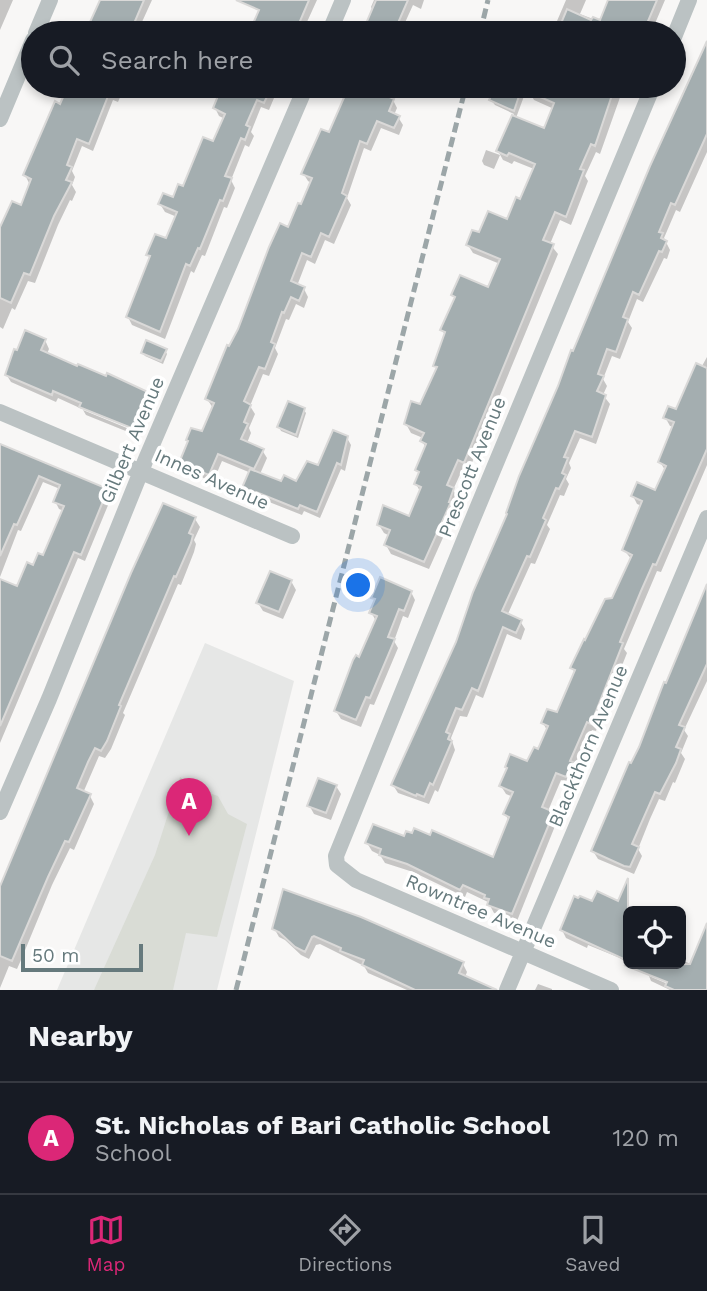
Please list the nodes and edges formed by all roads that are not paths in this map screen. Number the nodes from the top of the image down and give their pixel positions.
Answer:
1 (50, 0) edge
2 (343, 0) edge
3 (689, 0) edge
4 (41, 21) edge
5 (334, 21) edge
6 (680, 21) edge
7 (21, 69) edge
8 (301, 98) edge
9 (648, 98) edge
10 (0, 119) edge
11 (0, 412) edge
12 (141, 471) junction
13 (707, 518) edge
14 (292, 536) dead end
15 (0, 812) edge
16 (337, 865) joint
17 (523, 952) junction
18 (506, 990) edge
19 (611, 990) edge

1 - 4 street
2 - 5 street
3 - 6 street
7 - 10 street
8 - 12 street, Gilbert Avenue
9 - 16 street, Prescott Avenue
11 - 12 street, Innes Avenue
12 - 14 street, Innes Avenue
12 - 15 street, Gilbert Avenue
13 - 17 street, Blackthorn Avenue
16 - 17 street, Rowntree Avenue
17 - 18 street, Blackthorn Avenue
17 - 19 street, Rowntree Avenue

